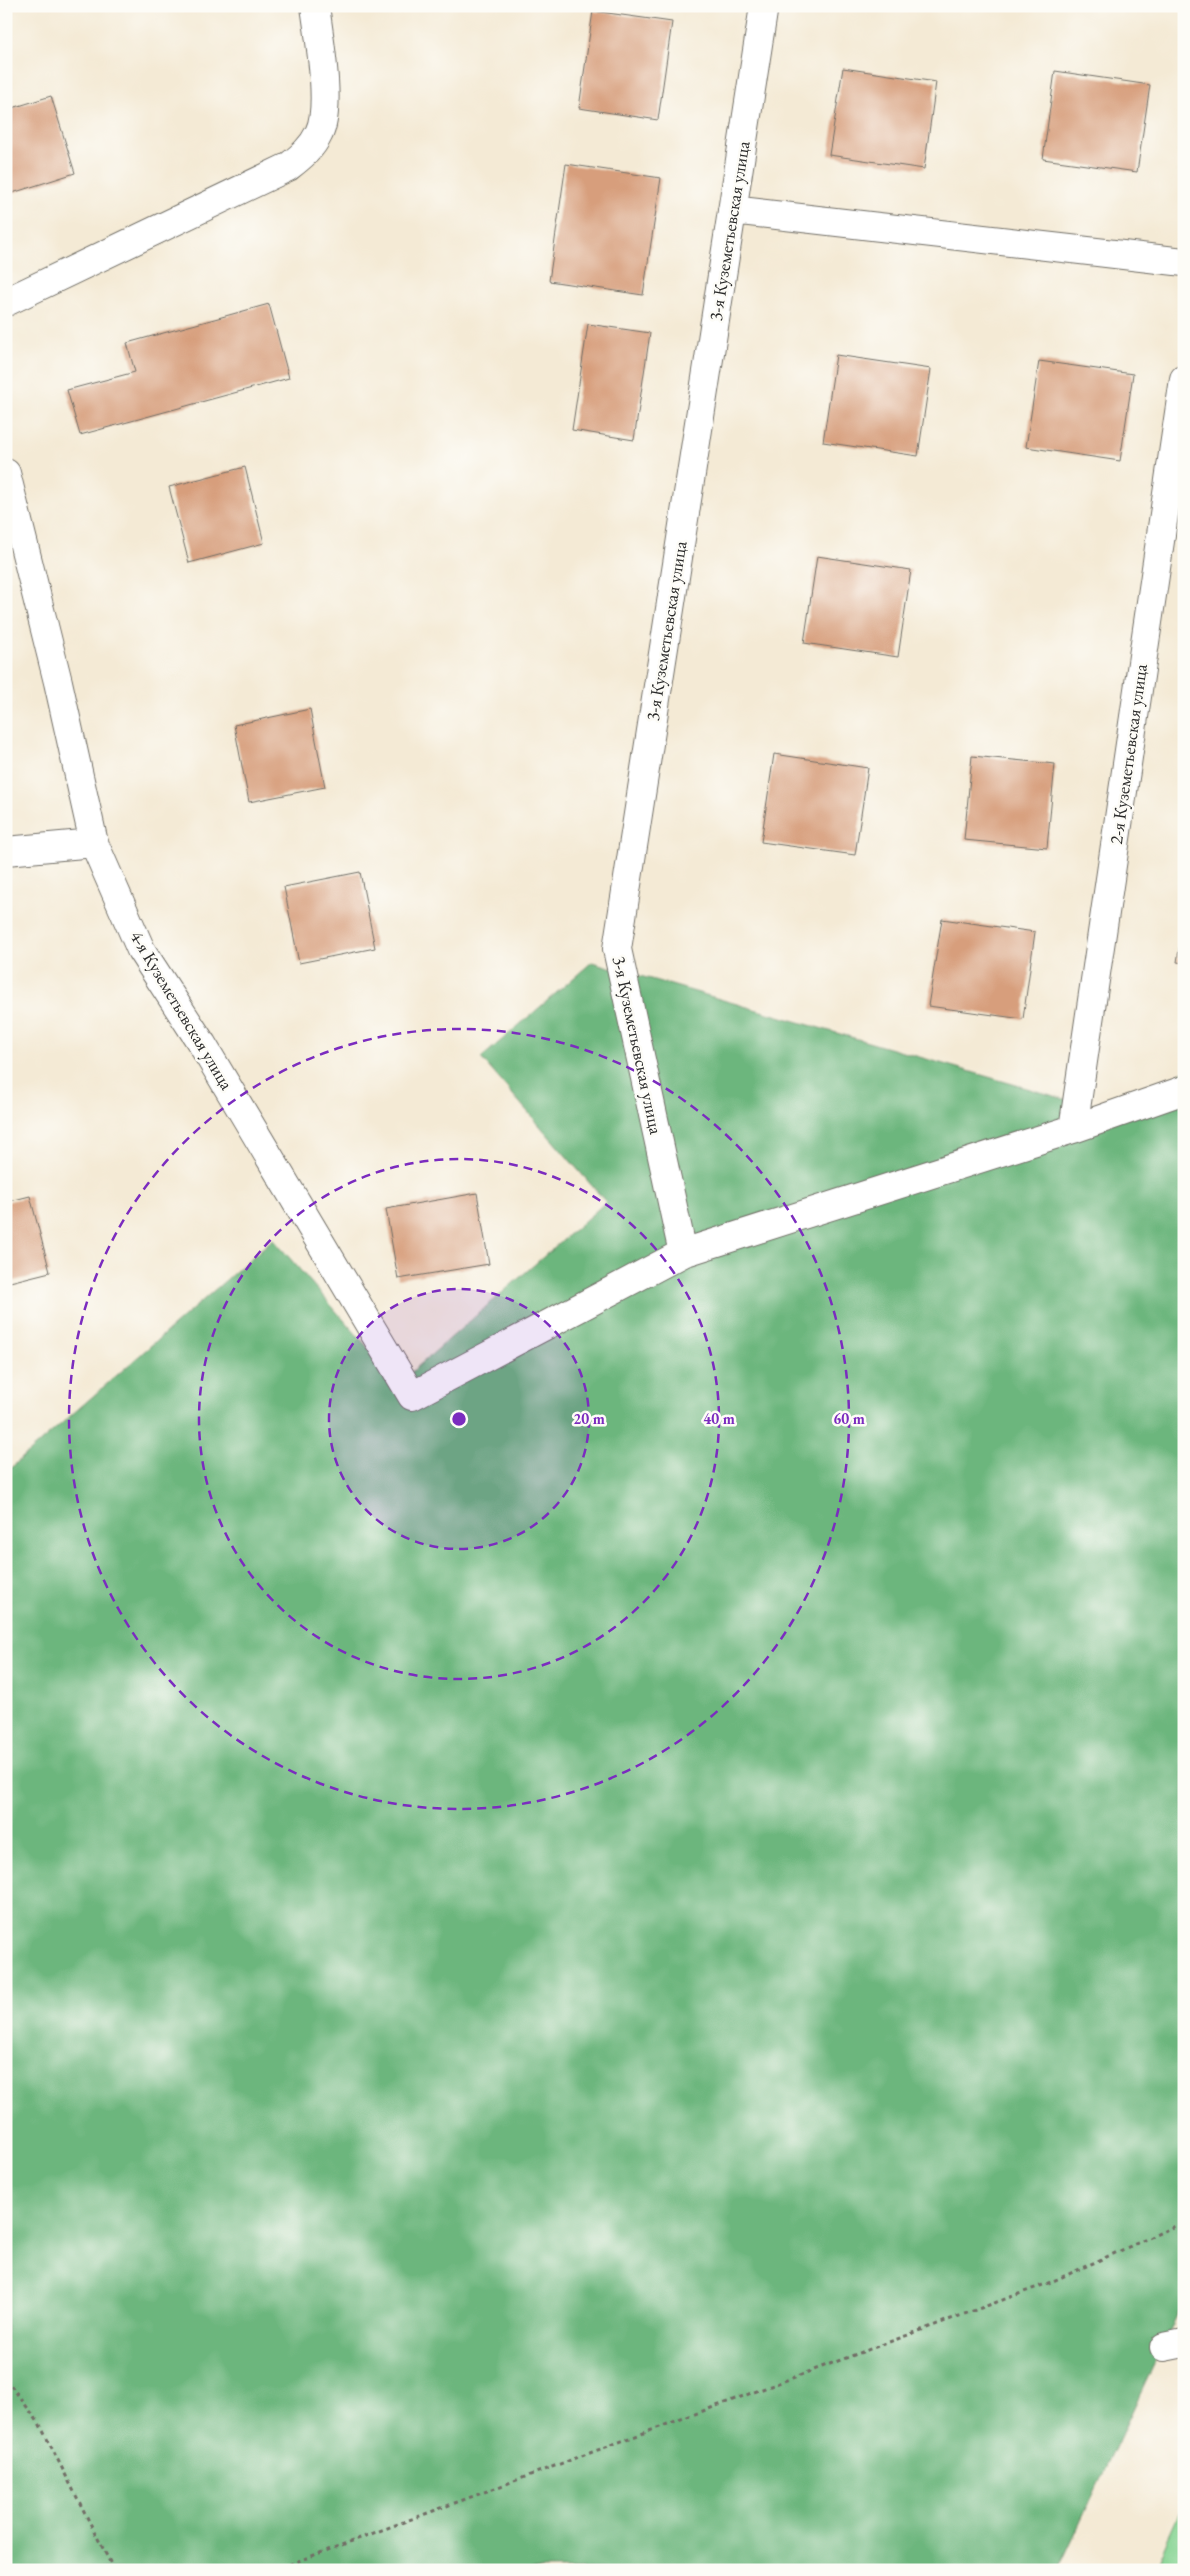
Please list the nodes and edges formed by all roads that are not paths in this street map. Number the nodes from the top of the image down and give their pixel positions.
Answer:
1 (316, 6) edge
2 (764, 6) edge
3 (732, 210) junction
4 (1184, 262) edge
5 (6, 302) edge
6 (1184, 379) edge
7 (6, 473) edge
8 (94, 843) junction
9 (6, 851) edge
10 (1184, 1090) edge
11 (1073, 1129) junction
12 (683, 1253) junction

1 - 5 street
2 - 3 street, 3-я Куземетьевская улица
3 - 4 street
3 - 12 street, 3-я Куземетьевская улица
6 - 11 street, 2-я Куземетьевская улица
7 - 8 street, 4-я Куземетьевская улица
8 - 9 street
8 - 12 street, 4-я Куземетьевская улица
10 - 11 street
11 - 12 street

